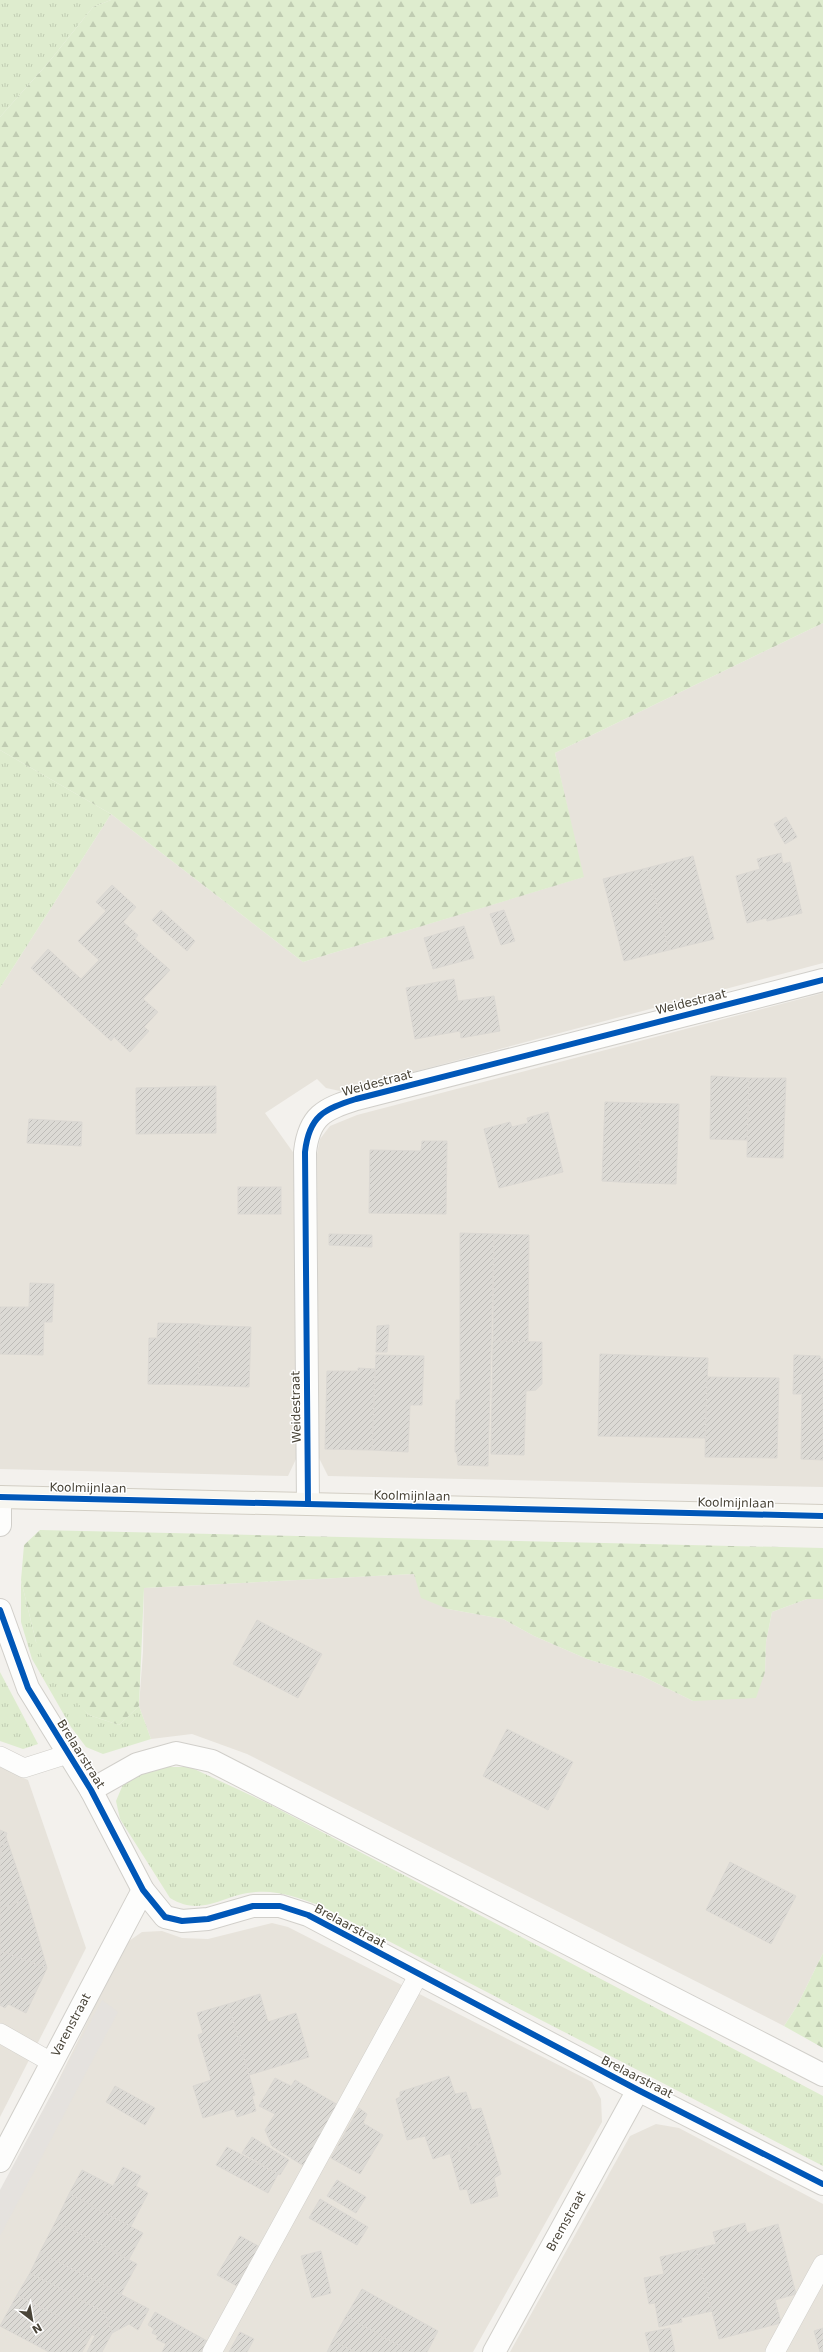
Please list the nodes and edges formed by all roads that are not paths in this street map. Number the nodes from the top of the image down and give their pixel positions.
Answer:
1 (823, 980) edge
2 (0, 1497) edge
3 (308, 1504) junction
4 (823, 1516) edge
5 (0, 1525) edge
6 (0, 1610) edge
7 (68, 1754) junction
8 (0, 1756) edge
9 (91, 1790) junction
10 (143, 1890) junction
11 (419, 1974) junction
12 (0, 2033) edge
13 (51, 2062) junction
14 (823, 2075) edge
15 (638, 2090) junction
16 (0, 2161) edge
17 (823, 2184) edge
18 (823, 2264) edge
19 (212, 2352) edge
20 (494, 2352) edge
21 (775, 2352) edge

1 - 3 street, Weidestraat
2 - 3 street, Koolmijnlaan
2 - 5 street
3 - 4 street, Koolmijnlaan
6 - 7 street, Brelaarstraat
7 - 8 lane
7 - 9 street, Brelaarstraat
9 - 10 street, Brelaarstraat
9 - 14 street, Brelaarstraat
10 - 11 street, Brelaarstraat
10 - 13 street, Varenstraat
11 - 15 street, Brelaarstraat
11 - 19 lane
12 - 13 lane
13 - 16 street, Varenstraat
15 - 17 street, Brelaarstraat
15 - 20 street, Bremstraat
18 - 21 lane

